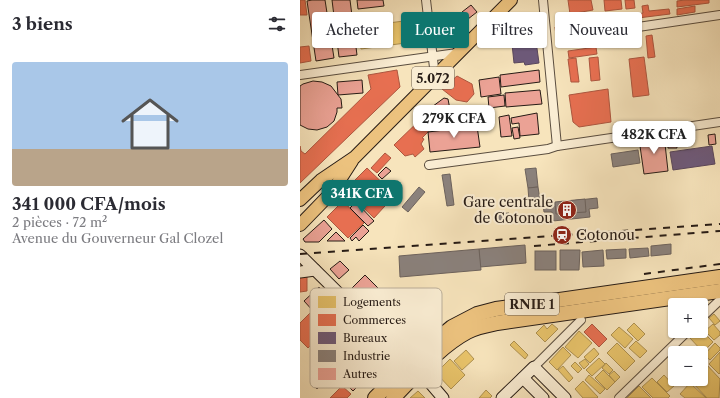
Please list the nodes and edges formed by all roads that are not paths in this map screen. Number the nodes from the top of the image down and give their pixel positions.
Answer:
1 (426, 0) edge
2 (511, 0) edge
3 (536, 0) edge
4 (543, 3) edge
5 (720, 15) edge
6 (642, 26) edge
7 (457, 53) junction
8 (433, 56) junction
9 (300, 75) edge
10 (435, 76) junction
11 (720, 122) edge
12 (557, 146) junction
13 (355, 157) junction
14 (429, 165) dead end
15 (304, 190) edge
16 (300, 200) edge
17 (300, 225) edge
18 (300, 255) edge
19 (315, 270) junction
20 (300, 272) edge
21 (720, 277) edge
22 (333, 288) edge
23 (720, 291) edge
24 (720, 300) edge
25 (708, 311) edge
26 (581, 320) dead end
27 (442, 338) edge
28 (681, 338) edge
29 (442, 349) edge
30 (534, 367) junction
31 (523, 378) junction
32 (389, 388) edge
33 (400, 388) edge
34 (434, 388) edge
35 (375, 398) edge
36 (393, 398) edge
37 (443, 398) edge
38 (502, 398) edge
39 (543, 398) edge
40 (564, 398) edge
41 (618, 398) edge

1 - 8 street
2 - 7 main road, 5.072
3 - 4 street
4 - 12 street
5 - 6 street
7 - 8 street
7 - 10 main road, 5.072
8 - 9 street
8 - 10 street
10 - 13 main road, 5.072
11 - 12 street
12 - 14 street
13 - 15 main road, 5.072
13 - 17 main road, 5.072
15 - 16 main road, 5.072
18 - 19 street
19 - 20 street
19 - 22 street
21 - 27 highway, RNIE 1
23 - 29 highway, RNIE 1
24 - 25 street
26 - 30 street
28 - 41 street
30 - 31 street
30 - 40 street
31 - 38 street
31 - 39 street
32 - 35 highway, RNIE 1
33 - 36 highway, RNIE 1
34 - 37 street

